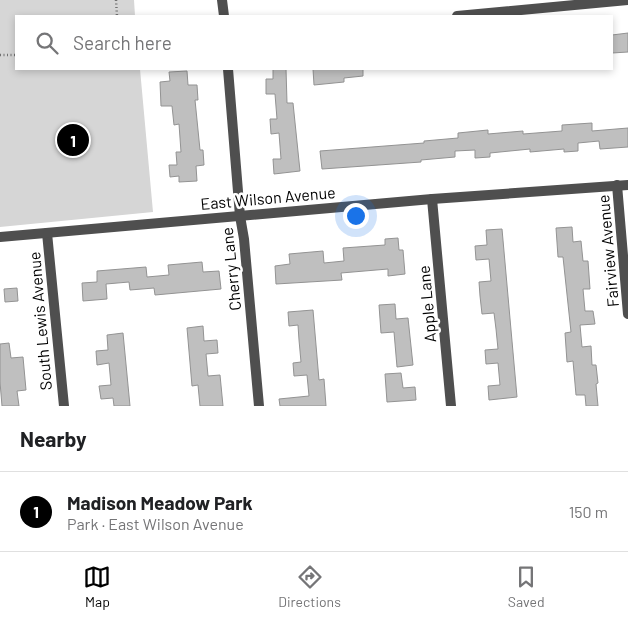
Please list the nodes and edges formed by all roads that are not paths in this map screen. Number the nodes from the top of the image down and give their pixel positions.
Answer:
1 (222, 0) edge
2 (628, 0) edge
3 (224, 15) edge
4 (468, 15) edge
5 (228, 70) edge
6 (623, 185) edge
7 (432, 198) junction
8 (240, 216) junction
9 (47, 233) junction
10 (0, 237) edge
11 (628, 314) edge
12 (64, 406) edge
13 (259, 406) edge
14 (451, 406) edge

1 - 3 street
2 - 4 street
5 - 8 street, Cherry Lane
6 - 7 street, East Wilson Avenue
6 - 11 street, Fairview Avenue
7 - 8 street, East Wilson Avenue
7 - 14 street, Apple Lane
8 - 9 street, East Wilson Avenue
8 - 13 street, Cherry Lane
9 - 10 street, East Wilson Avenue
9 - 12 street, South Lewis Avenue

